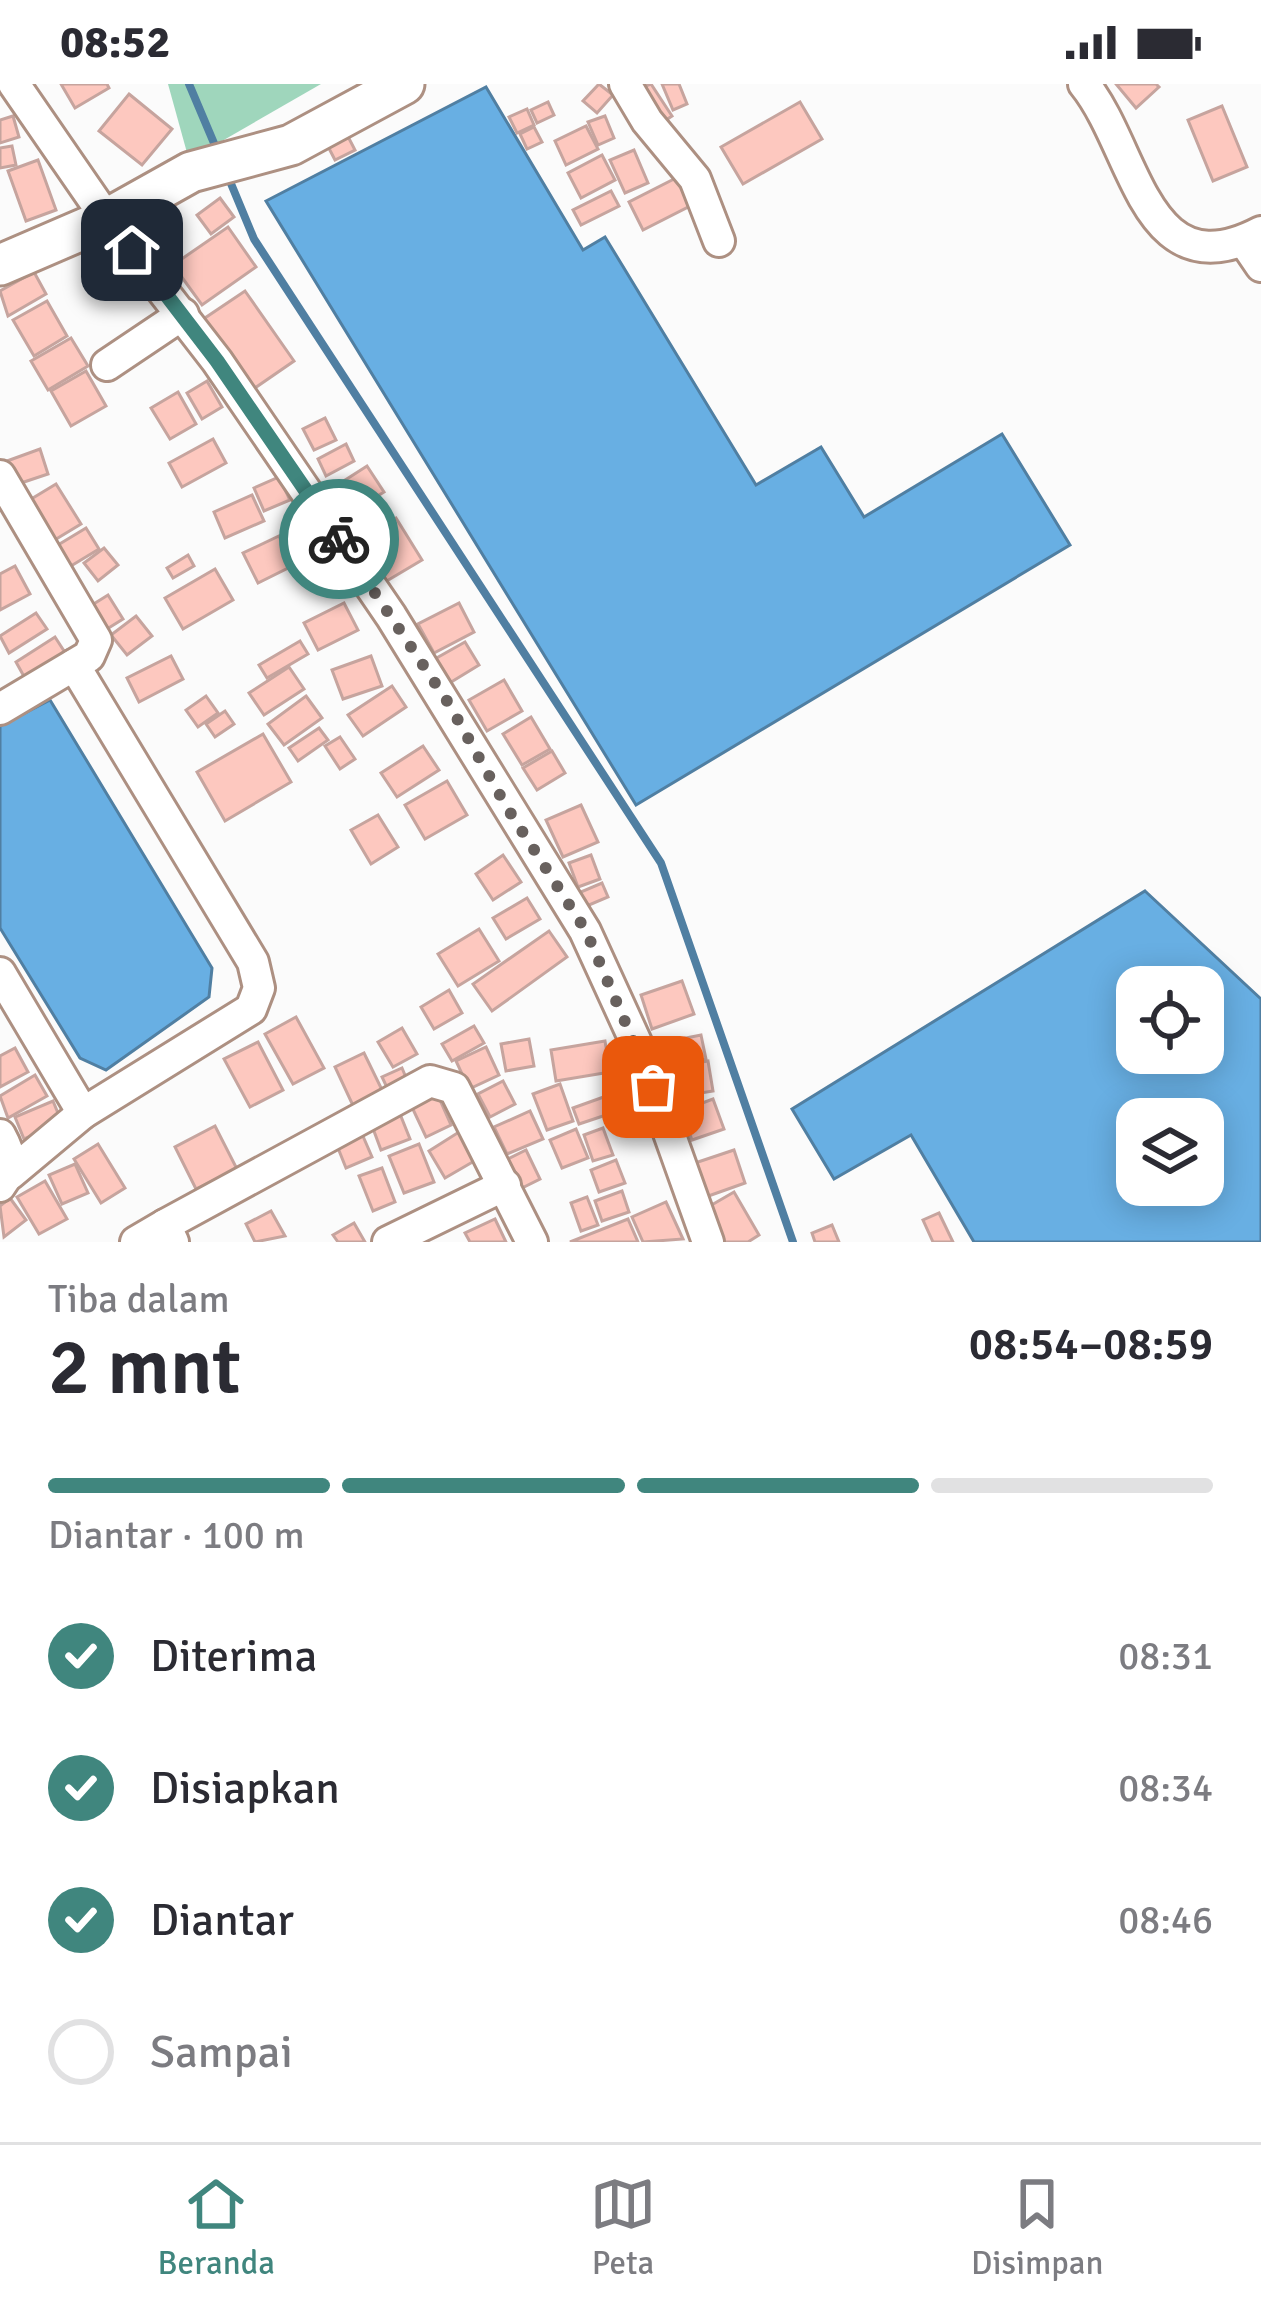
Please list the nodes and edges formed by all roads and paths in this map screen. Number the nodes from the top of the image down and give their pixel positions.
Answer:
1 (14, 84) edge
2 (404, 84) edge
3 (625, 84) edge
4 (1084, 84) edge
5 (107, 219) junction
6 (719, 242) dead end
7 (1255, 246) edge
8 (5, 260) edge
9 (183, 314) junction
10 (107, 365) dead end
11 (0, 476) edge
12 (74, 665) junction
13 (0, 709) edge
14 (0, 974) edge
15 (83, 1113) junction
16 (0, 1135) edge
17 (5, 1180) edge
18 (505, 1185) junction
19 (169, 1233) edge
20 (703, 1240) edge
21 (136, 1242) edge
22 (388, 1242) edge
23 (532, 1242) edge

1 - 5 street
2 - 5 main road
3 - 6 street
4 - 7 street
5 - 8 main road
5 - 9 street
9 - 10 street
9 - 20 street
11 - 12 street
12 - 13 street
12 - 15 street
14 - 15 street
15 - 17 street
16 - 17 street
18 - 19 street
18 - 22 street
18 - 23 street
19 - 21 street

